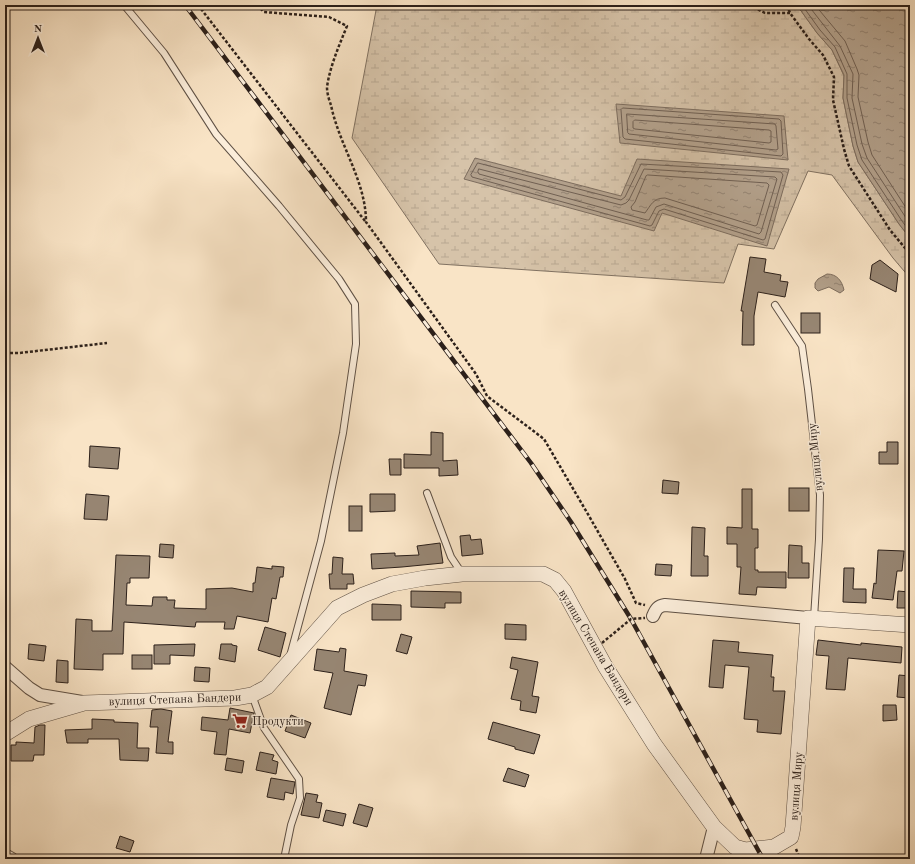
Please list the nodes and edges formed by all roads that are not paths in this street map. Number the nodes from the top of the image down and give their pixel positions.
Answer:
1 (124, 5) edge
2 (775, 305) dead end
3 (427, 493) dead end
4 (462, 574) junction
5 (652, 614) road end
6 (811, 618) junction
7 (910, 626) edge
8 (287, 665) junction
9 (5, 667) edge
10 (252, 695) junction
11 (84, 702) junction
12 (5, 734) edge
13 (714, 828) junction
14 (774, 847) joint
15 (5, 855) edge
16 (12, 859) edge
17 (284, 859) edge
18 (706, 859) edge

1 - 8 lane
2 - 6 lane, вулиця Миру
3 - 4 lane
4 - 8 street, вулиця Степана Бандери
4 - 13 street, вулиця Степана Бандери
5 - 6 street
6 - 7 street
6 - 14 street, вулиця Миру
8 - 10 street, вулиця Степана Бандери
9 - 11 street
10 - 11 street, вулиця Степана Бандери
10 - 17 lane
11 - 12 street, вулиця Степана Бандери
13 - 14 street, вулиця Степана Бандери
13 - 18 street
15 - 16 street

